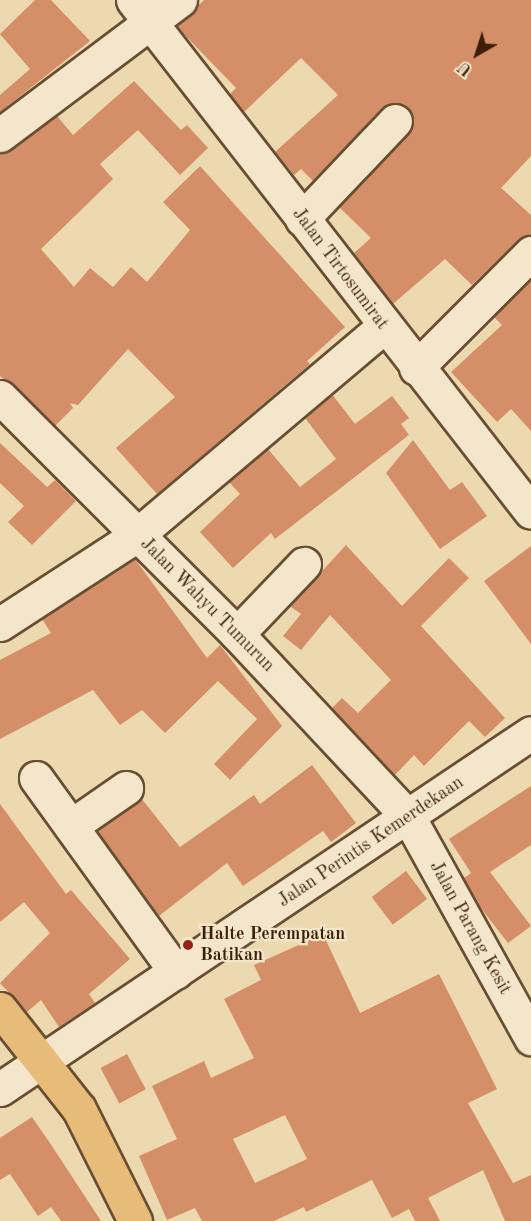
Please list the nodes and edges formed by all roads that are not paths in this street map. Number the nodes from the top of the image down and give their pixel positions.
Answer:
1 (180, 0) edge
2 (143, 12) edge
3 (396, 121) dead end
4 (0, 135) edge
5 (302, 219) junction
6 (531, 253) edge
7 (384, 326) junction
8 (416, 368) junction
9 (0, 397) edge
10 (531, 512) edge
11 (137, 535) junction
12 (304, 564) dead end
13 (0, 624) edge
14 (237, 634) junction
15 (531, 733) edge
16 (36, 778) dead end
17 (126, 788) dead end
18 (409, 818) junction
19 (71, 826) junction
20 (176, 972) junction
21 (0, 1009) edge
22 (531, 1038) edge
23 (42, 1061) junction
24 (0, 1089) edge
25 (135, 1221) edge

1 - 2 street
2 - 4 street
2 - 5 street, Jalan Tirtosumirat
3 - 5 street
5 - 7 street, Jalan Tirtosumirat
6 - 8 street
7 - 8 street, Jalan Tirtosumirat
7 - 11 street
8 - 10 street, Jalan Tirtosumirat
9 - 11 street, Jalan Wahyu Tumurun
11 - 13 street
11 - 14 street, Jalan Wahyu Tumurun
12 - 14 street
14 - 18 street, Jalan Wahyu Tumurun
15 - 18 street, Jalan Perintis Kemerdekaan
16 - 19 street
17 - 19 street
18 - 20 street, Jalan Perintis Kemerdekaan
18 - 22 street, Jalan Parang Kesit
19 - 20 street
20 - 23 street, Jalan Perintis Kemerdekaan
21 - 23 main road
23 - 24 street, Jalan Perintis Kemerdekaan
23 - 25 main road

